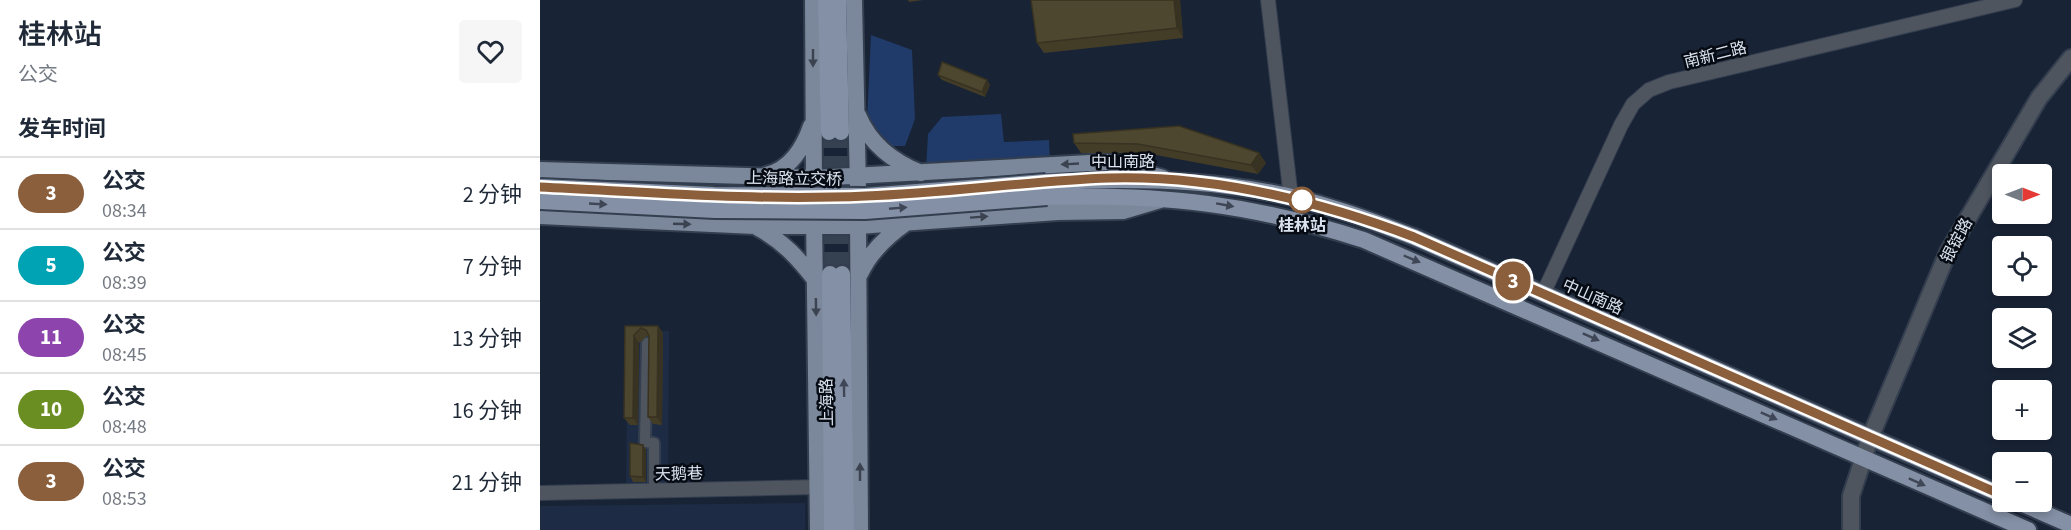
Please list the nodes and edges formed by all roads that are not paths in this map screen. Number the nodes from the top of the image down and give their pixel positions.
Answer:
1 (813, 0) edge
2 (826, 0) edge
3 (838, 0) edge
4 (854, 0) edge
5 (1268, 0) edge
6 (2015, 0) edge
7 (2071, 58) edge
8 (856, 111) junction
9 (813, 119) junction
10 (540, 170) edge
11 (924, 174) junction
12 (756, 177) junction
13 (858, 177) junction
14 (814, 178) junction
15 (1168, 179) junction
16 (540, 187) edge
17 (1047, 189) junction
18 (1167, 198) junction
19 (1291, 198) junction
20 (540, 201) edge
21 (540, 216) edge
22 (907, 222) junction
23 (755, 226) junction
24 (858, 226) junction
25 (814, 227) junction
26 (837, 277) junction
27 (1543, 294) junction
28 (647, 343) edge
29 (1870, 438) junction
30 (1864, 458) junction
31 (818, 487) junction
32 (654, 491) junction
33 (1992, 491) edge
34 (540, 493) edge
35 (2041, 512) edge
36 (2071, 525) edge
37 (818, 530) edge
38 (832, 530) edge
39 (846, 530) edge
40 (860, 530) edge
41 (1851, 530) edge
42 (2028, 530) edge

1 -> 9 main road
2 - 3 highway
4 - 8 main road
5 - 19 street
6 - 27 street, 南新二路
7 - 29 street, 银锭路
8 - 11 main road
8 - 13 main road
9 - 12 main road
9 - 14 main road
10 - 12 main road
11 - 13 main road
15 -> 11 main road
12 - 14 main road
13 - 14 main road
13 - 24 main road
14 - 25 main road
15 - 17 highway, 中山南路
15 - 19 highway, 中山南路
16 - 17 highway, 上海路立交桥, bridge
17 - 18 highway, 中山南路
20 -> 17 highway, 上海路立交桥, bridge
22 -> 18 main road
18 -> 30 highway, 中山南路
19 - 27 highway, 中山南路
21 -> 23 main road
22 - 24 main road
22 - 26 main road
23 - 25 main road
23 - 26 main road
24 - 25 main road
24 - 26 main road
25 - 26 main road
26 -> 31 main road
26 - 38 highway, 上海路
39 -> 26 highway, 上海路
40 -> 26 main road
27 - 29 highway, 中山南路
28 - 32 street
29 - 30 street, 银锭路
29 - 33 highway, 中山南路
30 - 41 street, 银锭路
30 -> 42 highway, 中山南路
31 - 32 street, 天鹅巷
31 - 37 main road
32 - 34 street, 天鹅巷
35 - 36 highway

